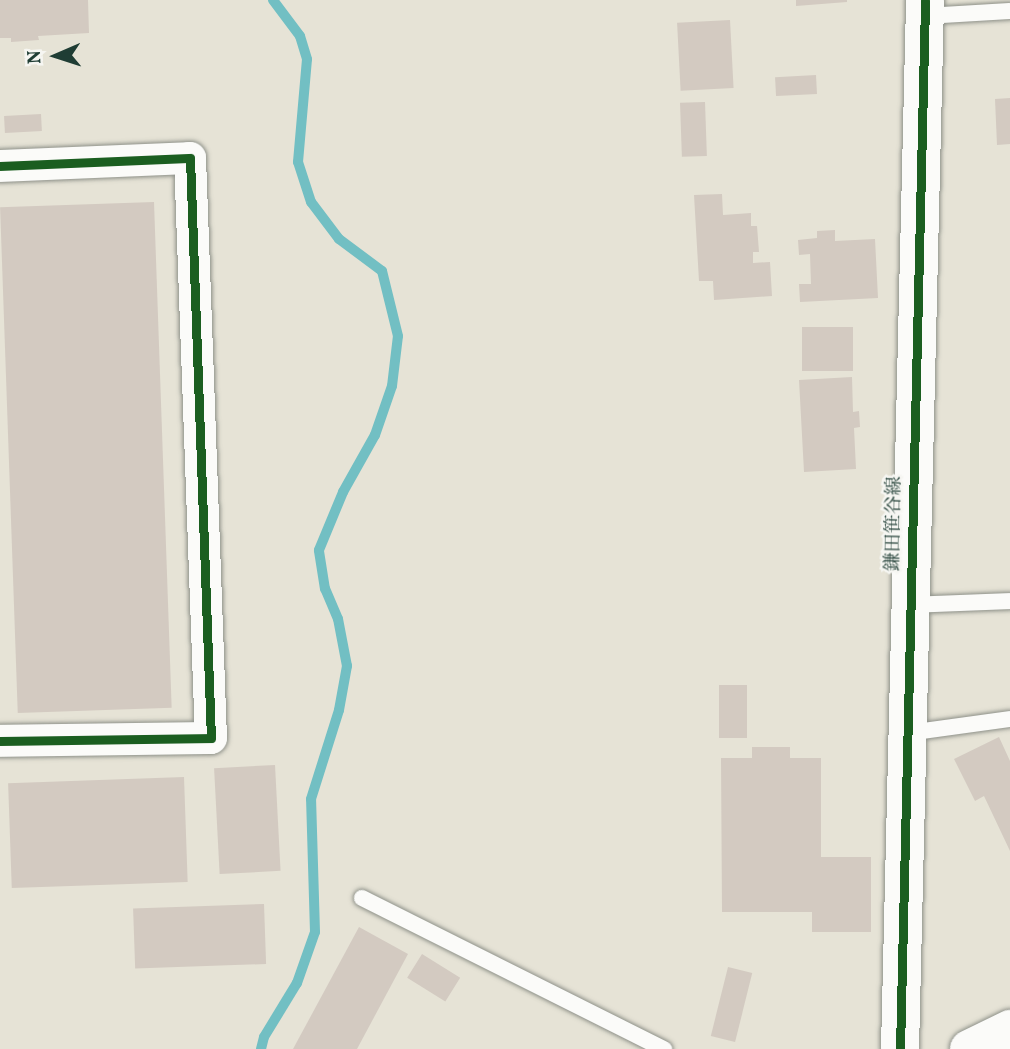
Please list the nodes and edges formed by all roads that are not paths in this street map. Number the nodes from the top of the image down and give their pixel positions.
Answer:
1 (925, 8) edge
2 (1010, 11) edge
3 (0, 166) edge
4 (1010, 601) edge
5 (910, 605) junction
6 (1010, 719) edge
7 (907, 733) junction
8 (0, 741) edge
9 (362, 898) dead end
10 (1010, 1029) edge
11 (664, 1049) edge
12 (900, 1049) edge
13 (969, 1049) edge

1 - 2 lane
1 - 5 main road, 鎌田笹谷線
3 - 8 street
4 - 5 lane
5 - 7 main road, 鎌田笹谷線
6 - 7 lane
7 - 12 main road, 鎌田笹谷線
9 - 11 lane
10 - 13 main road

